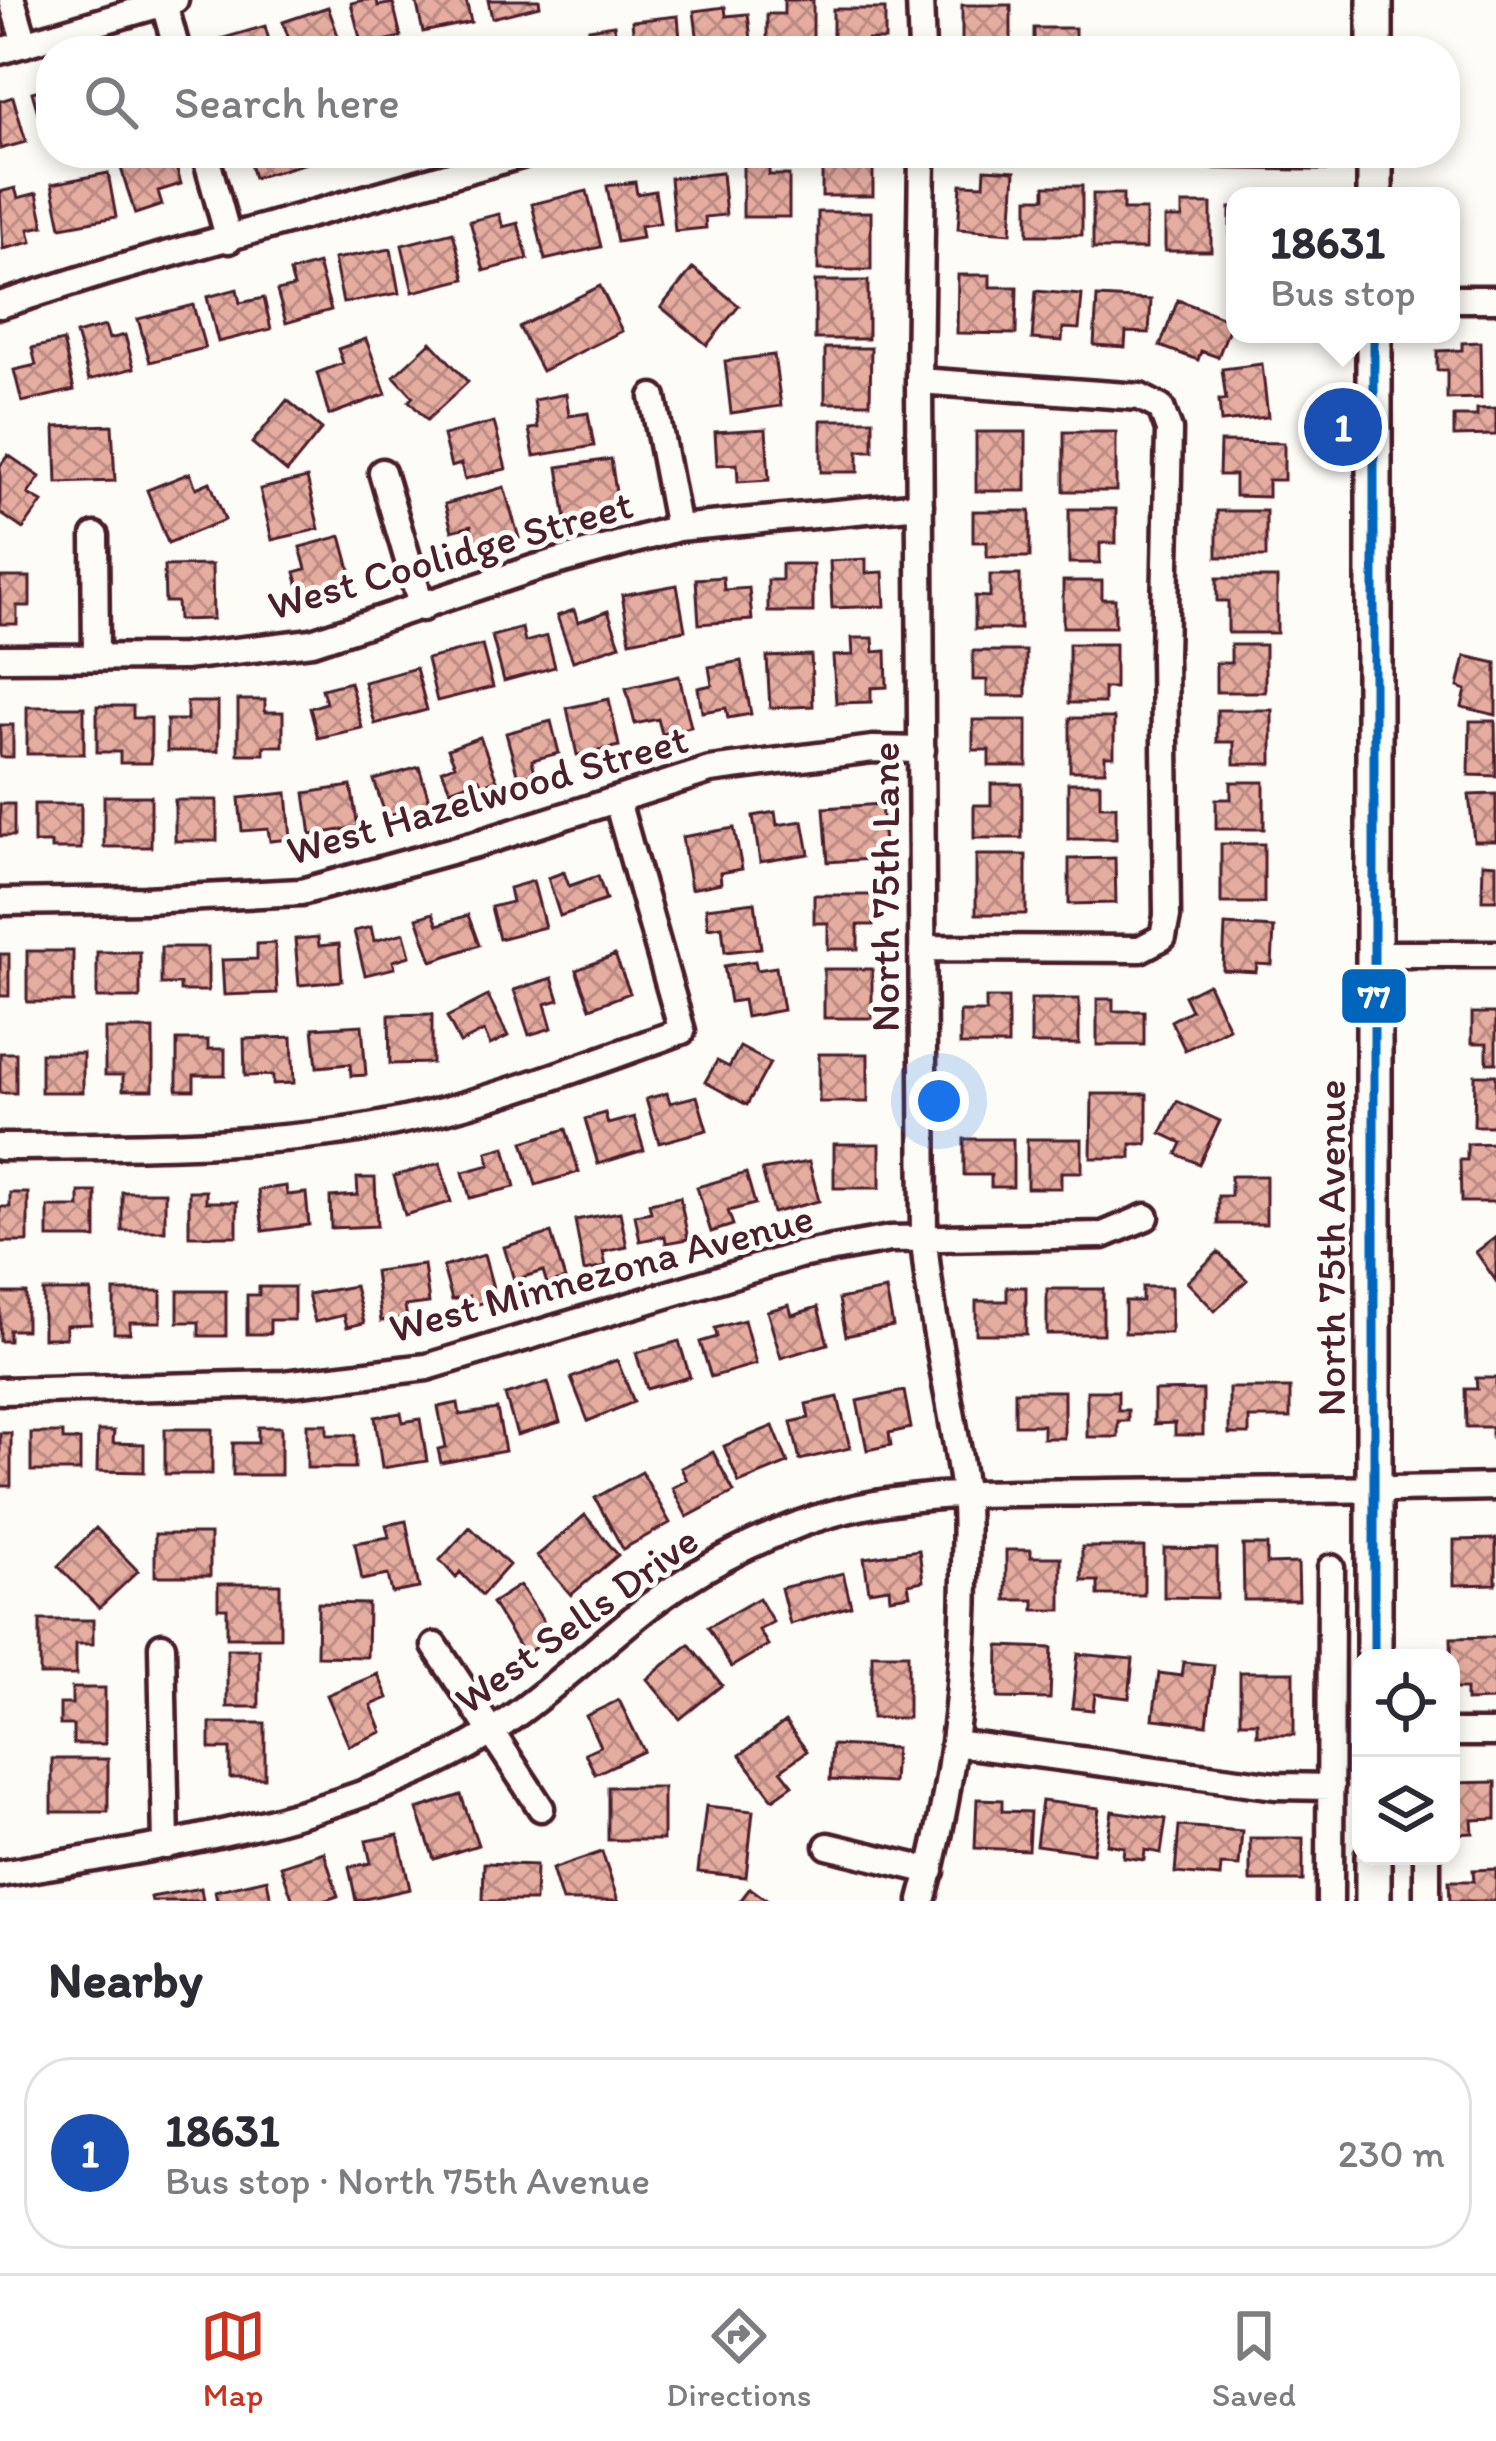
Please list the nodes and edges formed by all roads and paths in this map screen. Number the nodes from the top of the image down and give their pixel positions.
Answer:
1 (12, 0) edge
2 (920, 0) edge
3 (1376, 0) edge
4 (170, 2) edge
5 (54, 36) edge
6 (175, 36) edge
7 (921, 36) edge
8 (1376, 36) edge
9 (13, 48) edge
10 (209, 168) edge
11 (476, 168) edge
12 (922, 168) edge
13 (229, 240) junction
14 (1460, 299) edge
15 (1496, 299) edge
16 (0, 305) edge
17 (1374, 343) edge
18 (919, 381) junction
19 (653, 397) dead end
20 (382, 472) dead end
21 (920, 506) junction
22 (678, 528) junction
23 (95, 536) dead end
24 (422, 608) junction
25 (96, 656) junction
26 (0, 658) edge
27 (922, 750) junction
28 (617, 800) junction
29 (0, 902) edge
30 (924, 948) junction
31 (1496, 953) edge
32 (1376, 954) junction
33 (0, 1147) edge
34 (1146, 1216) dead end
35 (923, 1239) junction
36 (0, 1391) edge
37 (1496, 1487) edge
38 (1375, 1489) junction
39 (964, 1495) junction
40 (1331, 1568) dead end
41 (163, 1646) dead end
42 (435, 1646) dead end
43 (1374, 1649) edge
44 (491, 1732) junction
45 (1460, 1733) edge
46 (1496, 1733) edge
47 (954, 1743) junction
48 (1331, 1787) junction
49 (541, 1808) dead end
50 (166, 1846) junction
51 (828, 1846) dead end
52 (1373, 1865) edge
53 (1427, 1865) edge
54 (931, 1871) junction
55 (0, 1874) edge
56 (922, 1901) edge
57 (1330, 1901) edge
58 (1373, 1901) edge
59 (1427, 1901) edge

1 - 9 street
2 - 7 street
3 - 8 main road
4 - 5 street
4 - 6 street
10 - 13 street
11 - 13 street
12 - 18 street, North 75th Lane
13 - 16 street
14 - 15 street
17 - 32 main road, North 75th Avenue
18 - 21 street, North 75th Lane
18 - 30 street
19 - 22 street
20 - 24 street
21 - 22 street, West Coolidge Street
21 - 27 street, North 75th Lane
22 - 24 street, West Coolidge Street
23 - 25 street
24 - 25 street, West Coolidge Street
25 - 26 street, West Coolidge Street
27 - 28 street, West Hazelwood Street
27 - 30 street, North 75th Lane
28 - 29 street, West Hazelwood Street
28 - 33 street
30 - 35 street, North 75th Lane
31 - 32 street
32 - 38 main road, North 75th Avenue
34 - 35 street, West Minnezona Avenue
35 - 36 street, West Minnezona Avenue
35 - 39 street, North 75th Lane
37 - 38 street, West Sells Drive
38 - 39 street, West Sells Drive
38 - 43 main road, North 75th Avenue
39 - 44 street, West Sells Drive
39 - 47 street, North 75th Lane
40 - 48 street
41 - 50 street
42 - 44 street
44 - 49 street
44 - 50 street, West Sells Drive
45 - 46 street
47 - 48 street
47 - 54 street, North 75th Lane
48 - 57 street
50 - 55 street, West Sells Drive
51 - 54 street
52 - 58 main road
53 - 59 street
54 - 56 street, North 75th Lane

